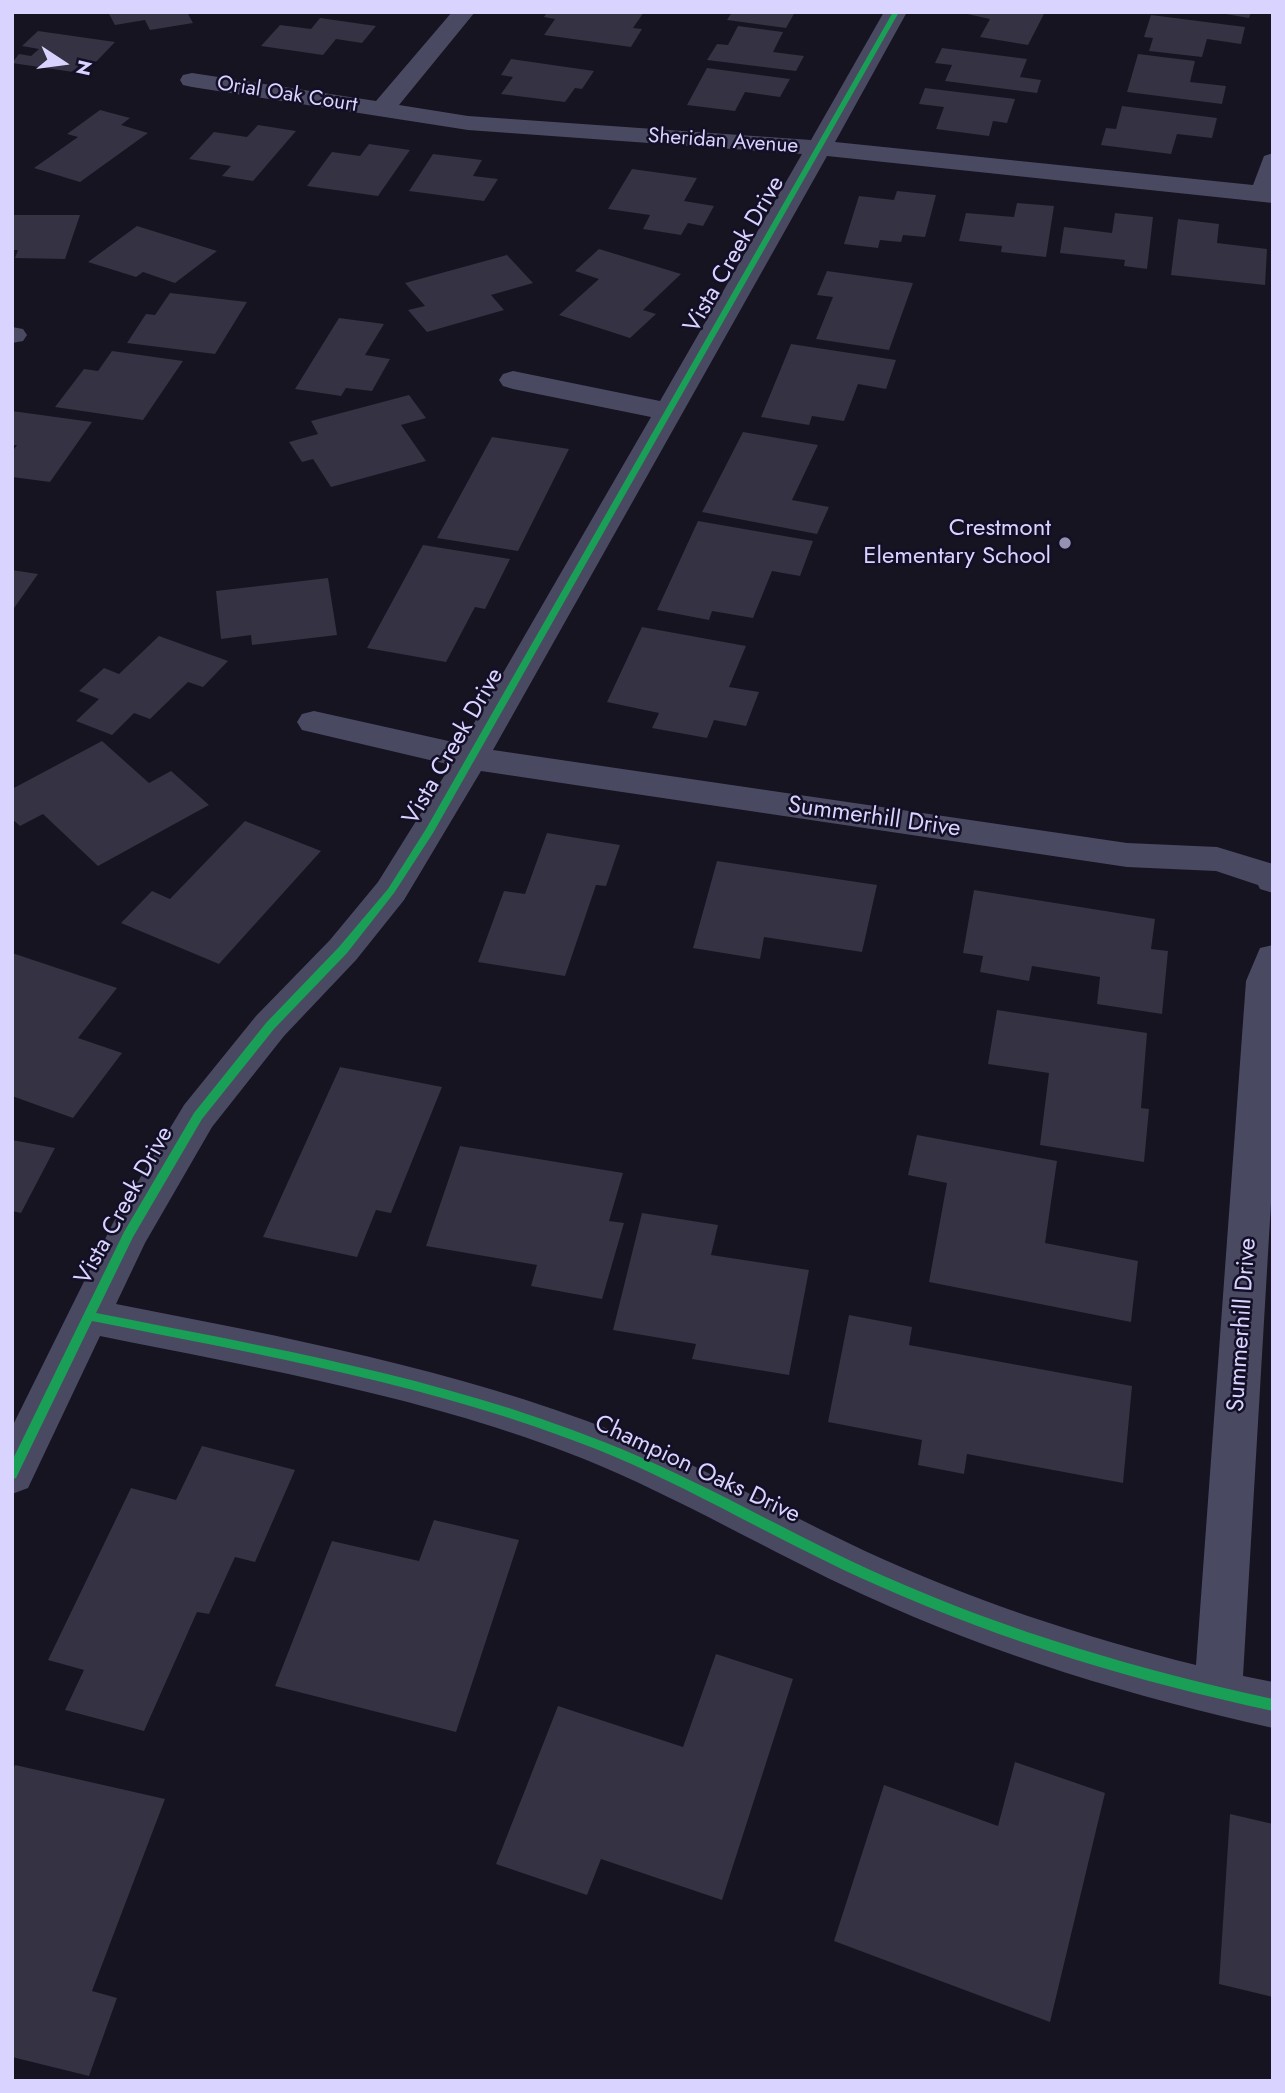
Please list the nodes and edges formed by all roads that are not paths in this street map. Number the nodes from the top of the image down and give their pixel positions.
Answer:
1 (464, 12) edge
2 (896, 12) edge
3 (192, 80) dead end
4 (382, 110) junction
5 (820, 148) junction
6 (1273, 161) edge
7 (1268, 195) edge
8 (513, 380) dead end
9 (670, 412) junction
10 (314, 722) dead end
11 (472, 758) junction
12 (1273, 880) edge
13 (1273, 958) edge
14 (89, 1316) junction
15 (12, 1474) edge
16 (1218, 1694) junction
17 (1273, 1705) edge

1 - 4 street
2 - 5 street, Vista Creek Drive
3 - 4 street, Orial Oak Court
4 - 5 street, Sheridan Avenue
5 - 7 street, Sheridan Avenue
5 - 9 street, Vista Creek Drive
6 - 7 street
8 - 9 street
9 - 11 street, Vista Creek Drive
10 - 11 street, Summerhill Drive
11 - 12 street, Summerhill Drive
11 - 14 street, Vista Creek Drive
13 - 16 street, Summerhill Drive
14 - 15 street, Vista Creek Drive
14 - 16 street, Champion Oaks Drive
16 - 17 street, Champion Oaks Drive

